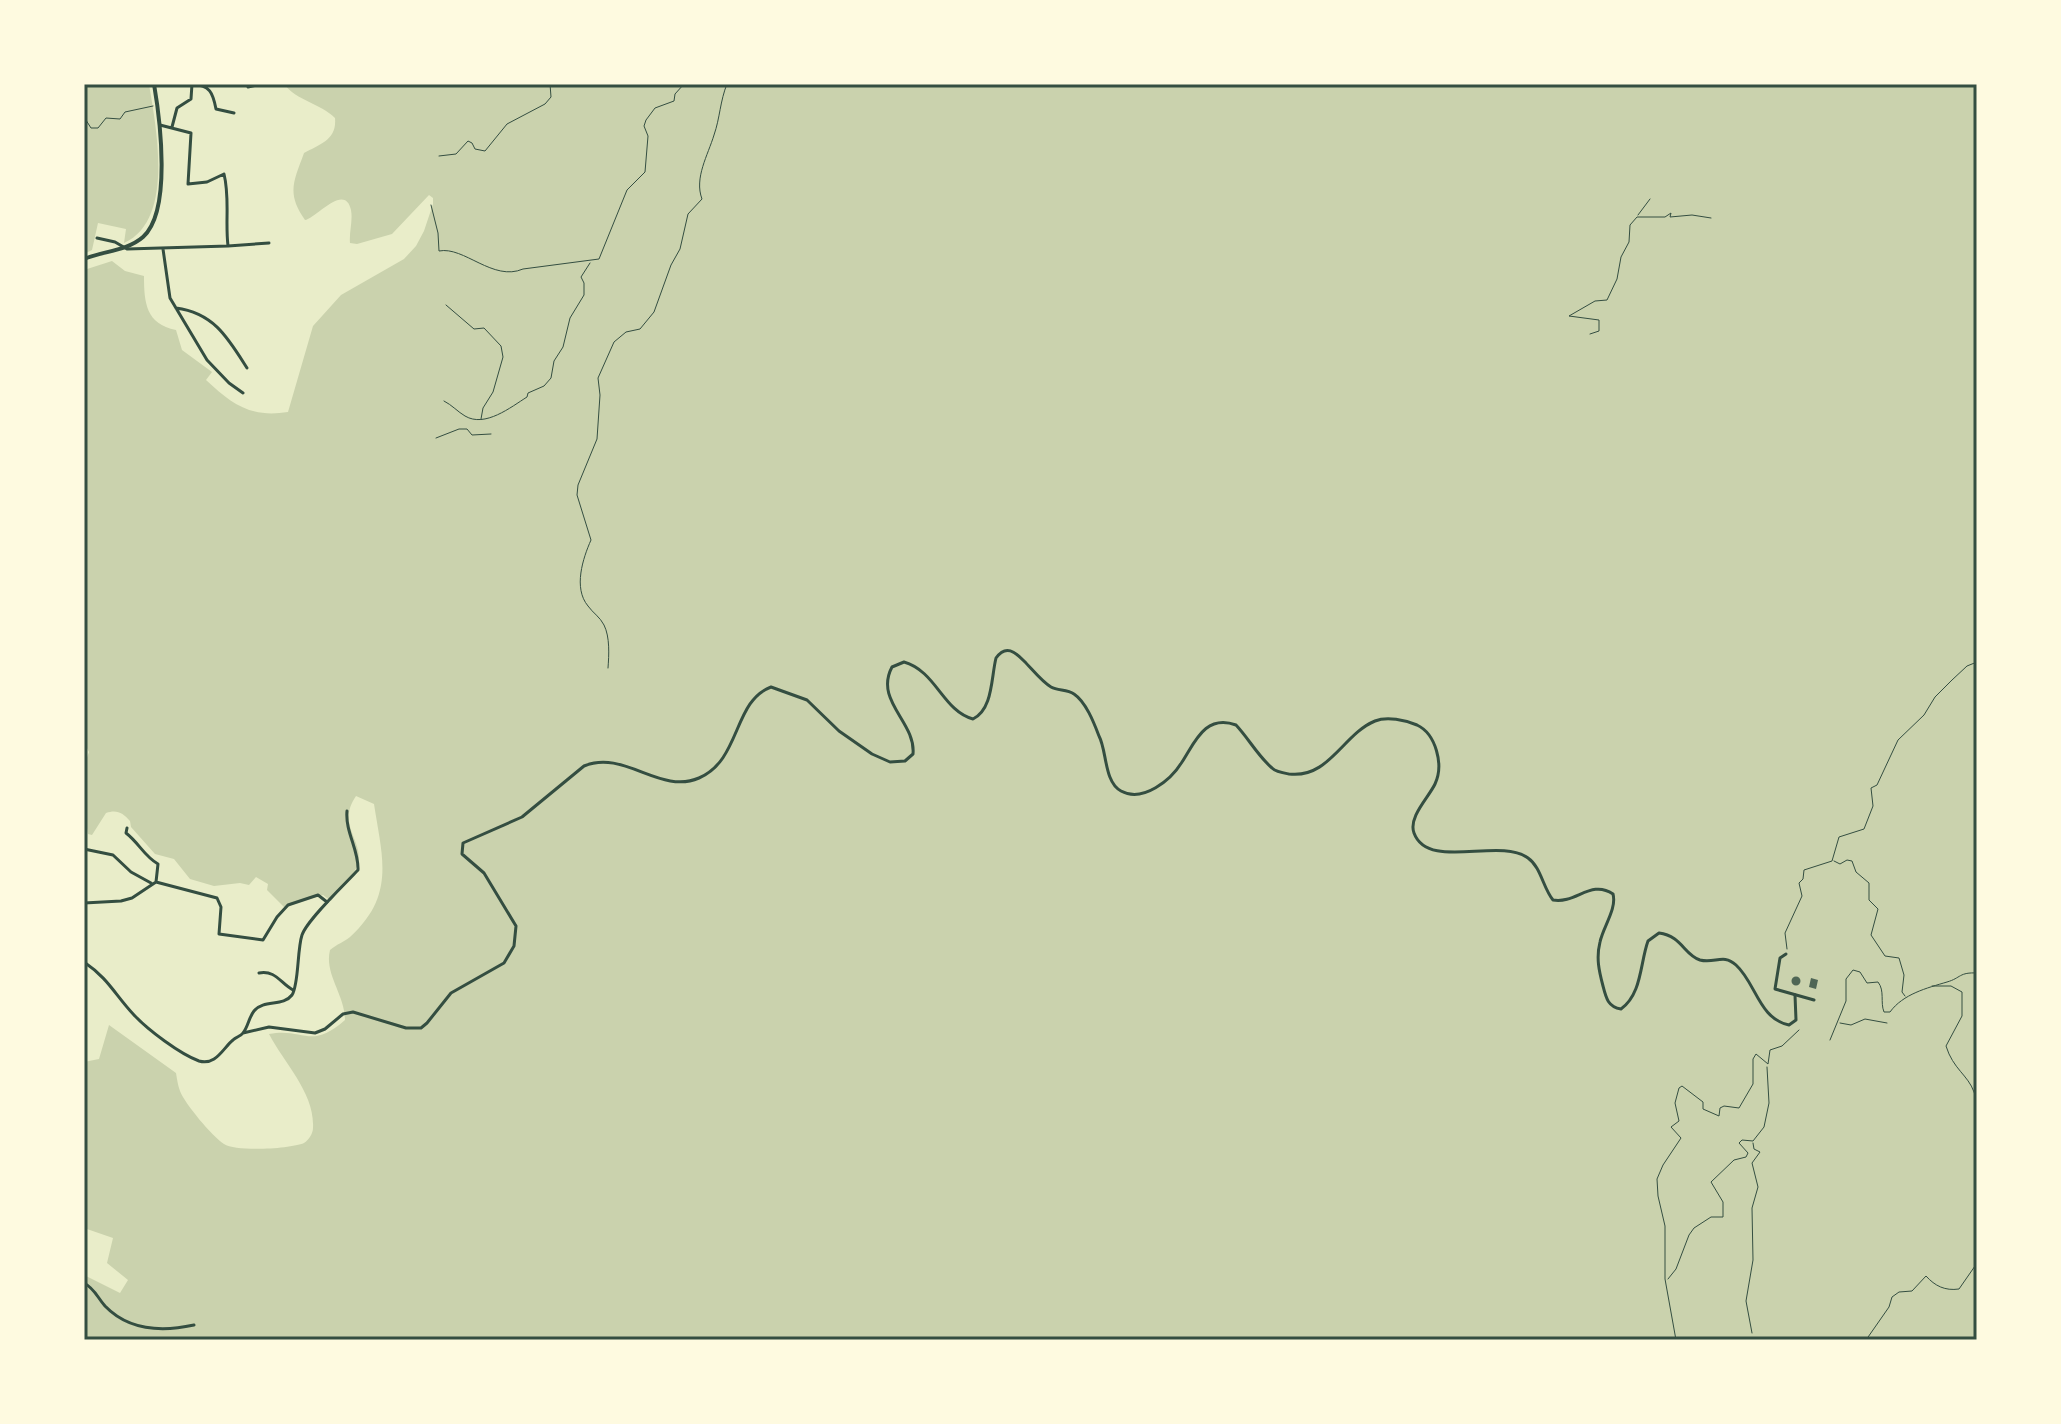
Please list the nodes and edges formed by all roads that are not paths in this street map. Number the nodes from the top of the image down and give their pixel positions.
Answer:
1 (154, 84) edge
2 (192, 84) edge
3 (262, 84) edge
4 (251, 85) edge
5 (234, 113) dead end
6 (160, 125) junction
7 (172, 127) junction
8 (97, 238) dead end
9 (269, 243) dead end
10 (228, 246) junction
11 (122, 248) junction
12 (163, 249) junction
13 (84, 259) edge
14 (176, 308) junction
15 (247, 368) dead end
16 (243, 393) dead end
17 (347, 811) dead end
18 (127, 828) dead end
19 (84, 849) edge
20 (153, 882) junction
21 (84, 903) edge
22 (328, 903) junction
23 (1786, 954) road end
24 (84, 962) edge
25 (259, 973) dead end
26 (293, 990) junction
27 (1795, 995) junction
28 (1814, 1000) dead end
29 (243, 1033) junction
30 (84, 1283) edge
31 (194, 1325) dead end

1 - 6 main road
2 - 5 street
2 - 7 street
3 - 4 street
6 - 7 street
6 - 11 main road
7 - 10 street
8 - 11 street
9 - 10 street
10 - 12 street
11 - 12 street
11 - 13 main road
12 - 14 street
14 - 15 street
14 - 16 street
17 - 22 street
18 - 20 street
19 - 20 street
20 - 21 street
20 - 22 street
22 - 26 street
23 - 27 street
24 - 29 street
25 - 26 street
26 - 29 street
27 - 28 street
27 - 29 street
30 - 31 street

